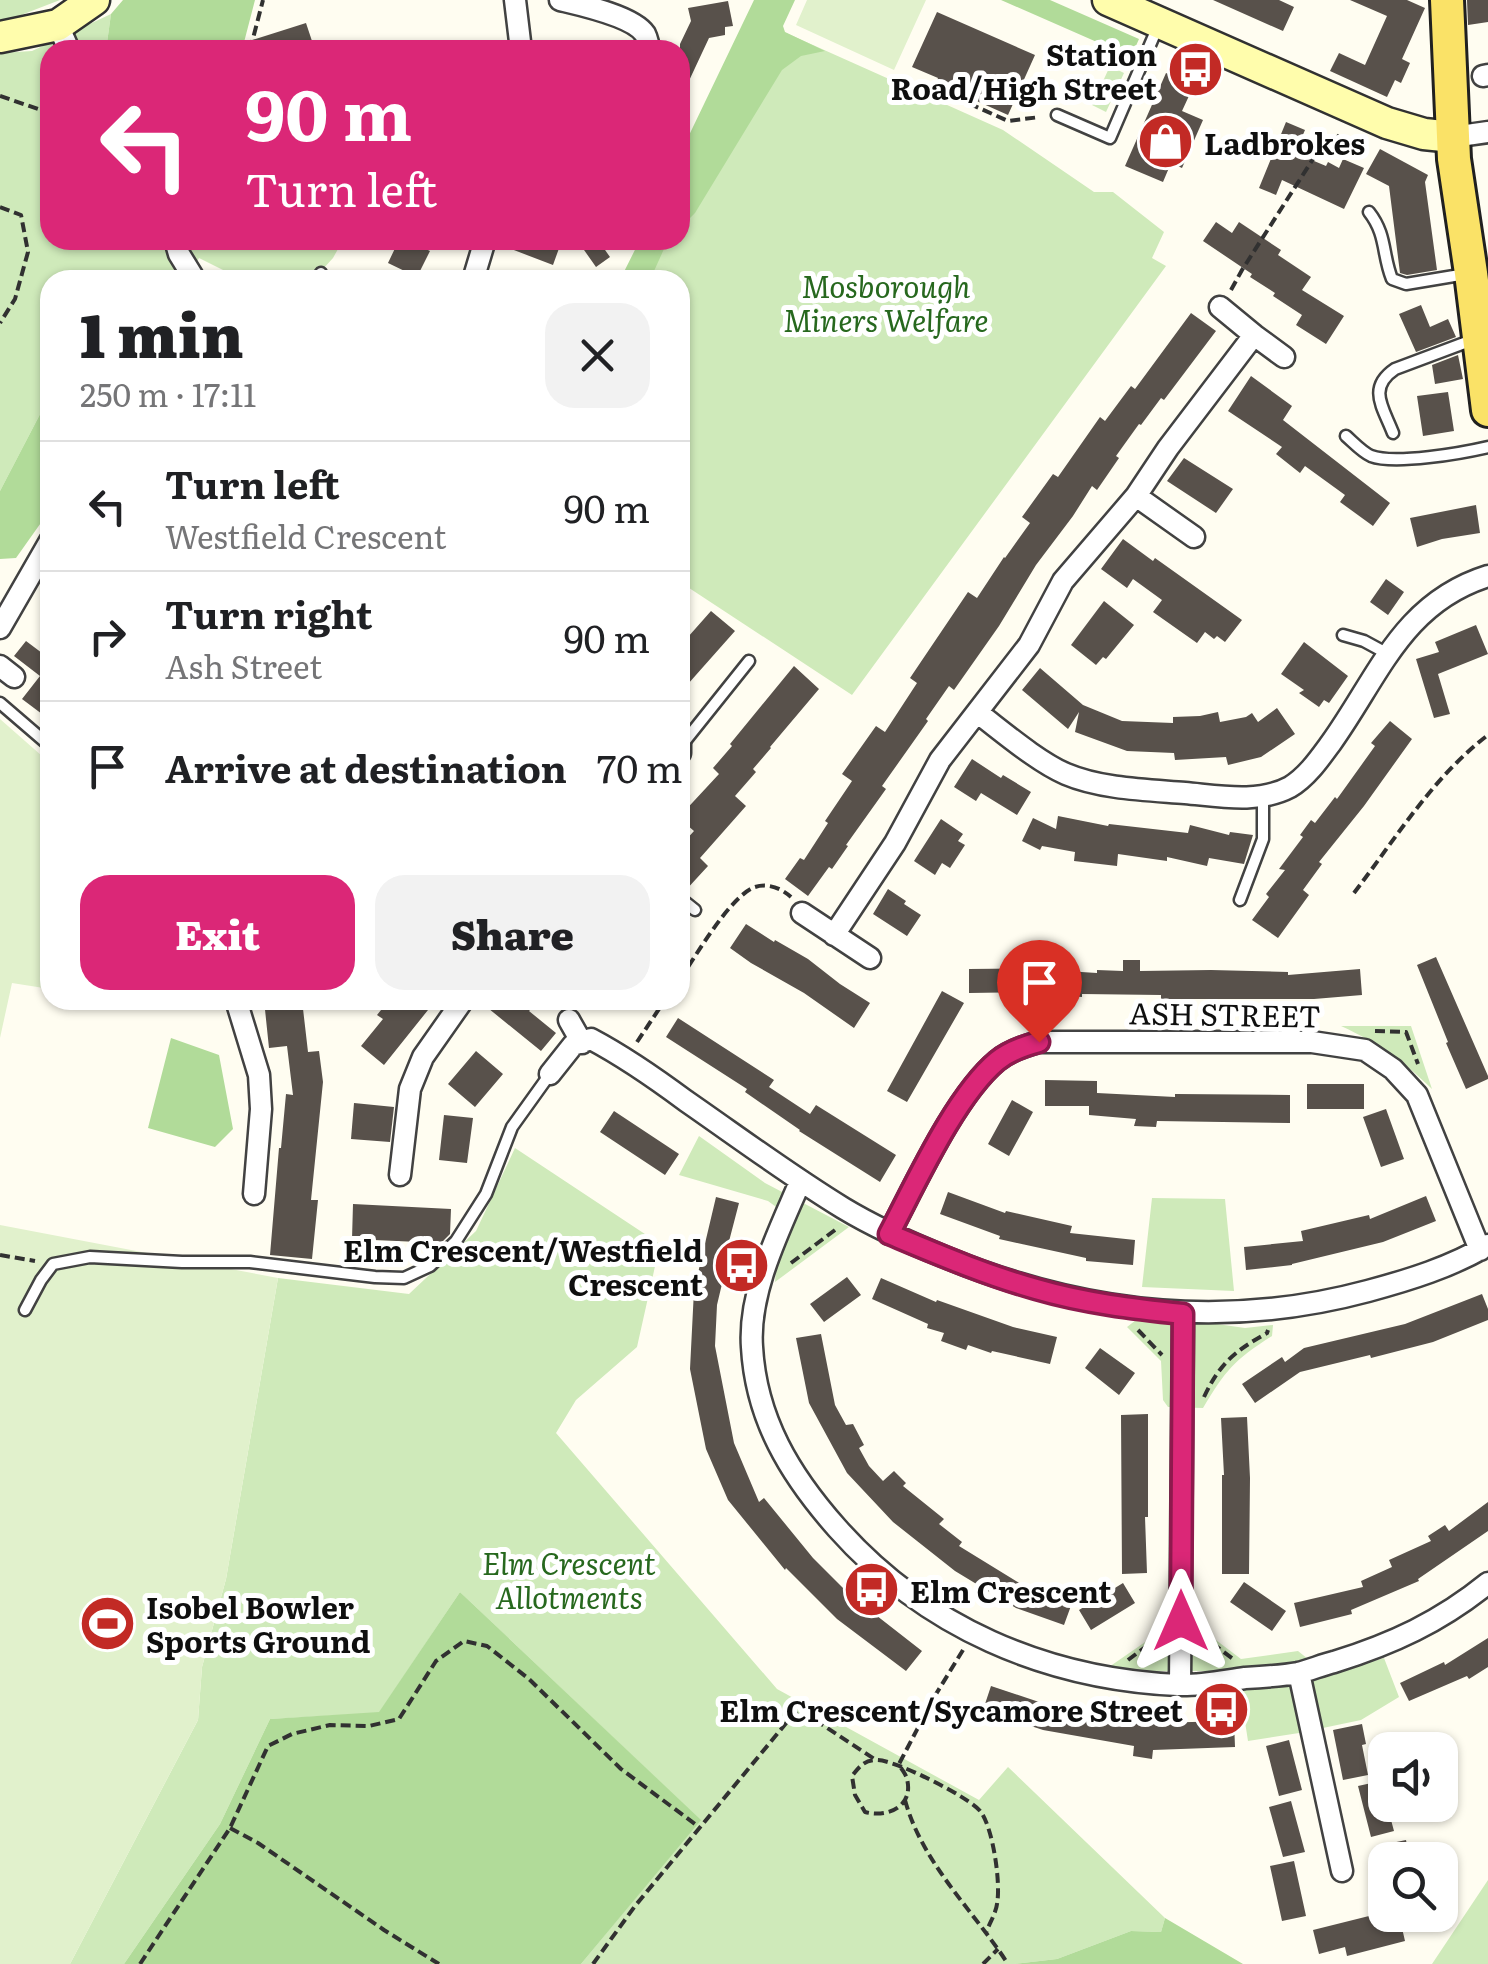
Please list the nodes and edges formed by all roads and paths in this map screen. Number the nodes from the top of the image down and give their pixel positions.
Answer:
1 (94, 0) edge
2 (263, 0) edge
3 (515, 0) edge
4 (560, 0) edge
5 (1108, 0) edge
6 (1447, 0) edge
7 (1159, 23) junction
8 (0, 37) edge
9 (63, 38) edge
10 (253, 40) edge
11 (520, 40) edge
12 (647, 40) edge
13 (928, 84) dead end
14 (0, 96) edge
15 (40, 110) edge
16 (1365, 113) junction
17 (1057, 115) joint
18 (1488, 132) edge
19 (1453, 137) junction
20 (0, 207) edge
21 (1369, 212) dead end
22 (1471, 273) junction
23 (1220, 307) joint
24 (0, 323) edge
25 (1254, 335) junction
26 (1479, 338) junction
27 (1284, 357) dead end
28 (1488, 410) edge
29 (1393, 433) dead end
30 (1346, 436) dead end
31 (1488, 446) edge
32 (1136, 496) junction
33 (1194, 537) dead end
34 (40, 558) edge
35 (1488, 576) edge
36 (0, 628) edge
37 (1343, 635) dead end
38 (1388, 654) junction
39 (749, 661) dead end
40 (0, 703) edge
41 (978, 714) junction
42 (690, 735) edge
43 (1488, 735) edge
44 (40, 737) edge
45 (1262, 796) junction
46 (1354, 892) dead end
47 (1240, 900) dead end
48 (690, 906) edge
49 (696, 910) dead end
50 (802, 913) joint
51 (834, 934) junction
52 (870, 958) dead end
53 (690, 964) edge
54 (239, 1010) edge
55 (456, 1010) edge
56 (564, 1010) edge
57 (659, 1010) edge
58 (582, 1043) junction
59 (626, 1058) junction
60 (550, 1074) joint
61 (400, 1175) dead end
62 (800, 1182) junction
63 (254, 1194) dead end
64 (855, 1215) junction
65 (889, 1234) junction
66 (1484, 1248) edge
67 (0, 1255) edge
68 (53, 1264) junction
69 (759, 1283) junction
70 (1116, 1307) junction
71 (25, 1310) dead end
72 (1272, 1310) junction
73 (1183, 1314) junction
74 (1183, 1377) junction
75 (1183, 1400) junction
76 (1488, 1584) edge
77 (1181, 1621) junction
78 (973, 1634) junction
79 (1299, 1672) junction
80 (1106, 1676) junction
81 (1256, 1677) junction
82 (1180, 1685) junction
83 (876, 1760) junction
84 (899, 1764) junction
85 (905, 1799) junction
86 (699, 1827) junction
87 (230, 1828) junction
88 (1342, 1871) dead end
89 (986, 1933) junction
90 (998, 1948) junction
91 (140, 1964) edge
92 (440, 1964) edge
93 (593, 1964) edge
94 (983, 1964) edge
95 (1008, 1964) edge

1 - 9 main road
2 - 10 path
3 - 11 street
4 - 12 street
5 - 7 main road
6 - 19 main road
7 - 16 main road
7 - 17 lane
8 - 9 main road
13 - 17 path
14 - 15 path
16 - 19 main road
16 - 23 path
18 - 19 street
19 - 22 main road
20 - 24 path
21 - 22 lane
22 - 26 main road
23 - 25 street
25 - 27 street
25 - 32 street
26 - 28 main road
26 - 29 lane
30 - 31 lane
32 - 33 street
32 - 41 street
34 - 36 street
35 - 38 street
37 - 38 lane
38 - 45 street
39 - 42 lane
40 - 44 lane
41 - 45 street
41 - 51 street
43 - 46 path
45 - 47 lane
48 - 49 lane
50 - 51 street
50 - 53 path
51 - 52 street
54 - 63 street
55 - 61 street
56 - 58 street
57 - 59 path
58 - 59 street
58 - 60 street
59 - 62 street
60 - 68 lane
62 - 64 street
62 - 69 street
64 - 65 street
64 - 69 path
65 - 66 street, ASH STREET
65 - 70 street
66 - 72 street
67 - 68 path
68 - 71 lane
69 - 78 street
70 - 73 street
70 - 74 path
72 - 73 street
72 - 75 path
73 - 74 street
74 - 75 street
75 - 77 street
76 - 79 street
77 - 80 path
77 - 81 path
77 - 82 street
78 - 80 street
78 - 84 path
79 - 81 street
79 - 88 street
80 - 82 street
81 - 82 street
83 - 84 path
83 - 85 path
83 - 86 path
84 - 85 path
84 - 89 path
85 - 89 path
86 - 87 path
86 - 93 path
87 - 91 path
87 - 92 path
89 - 90 path
90 - 94 path
90 - 95 path

